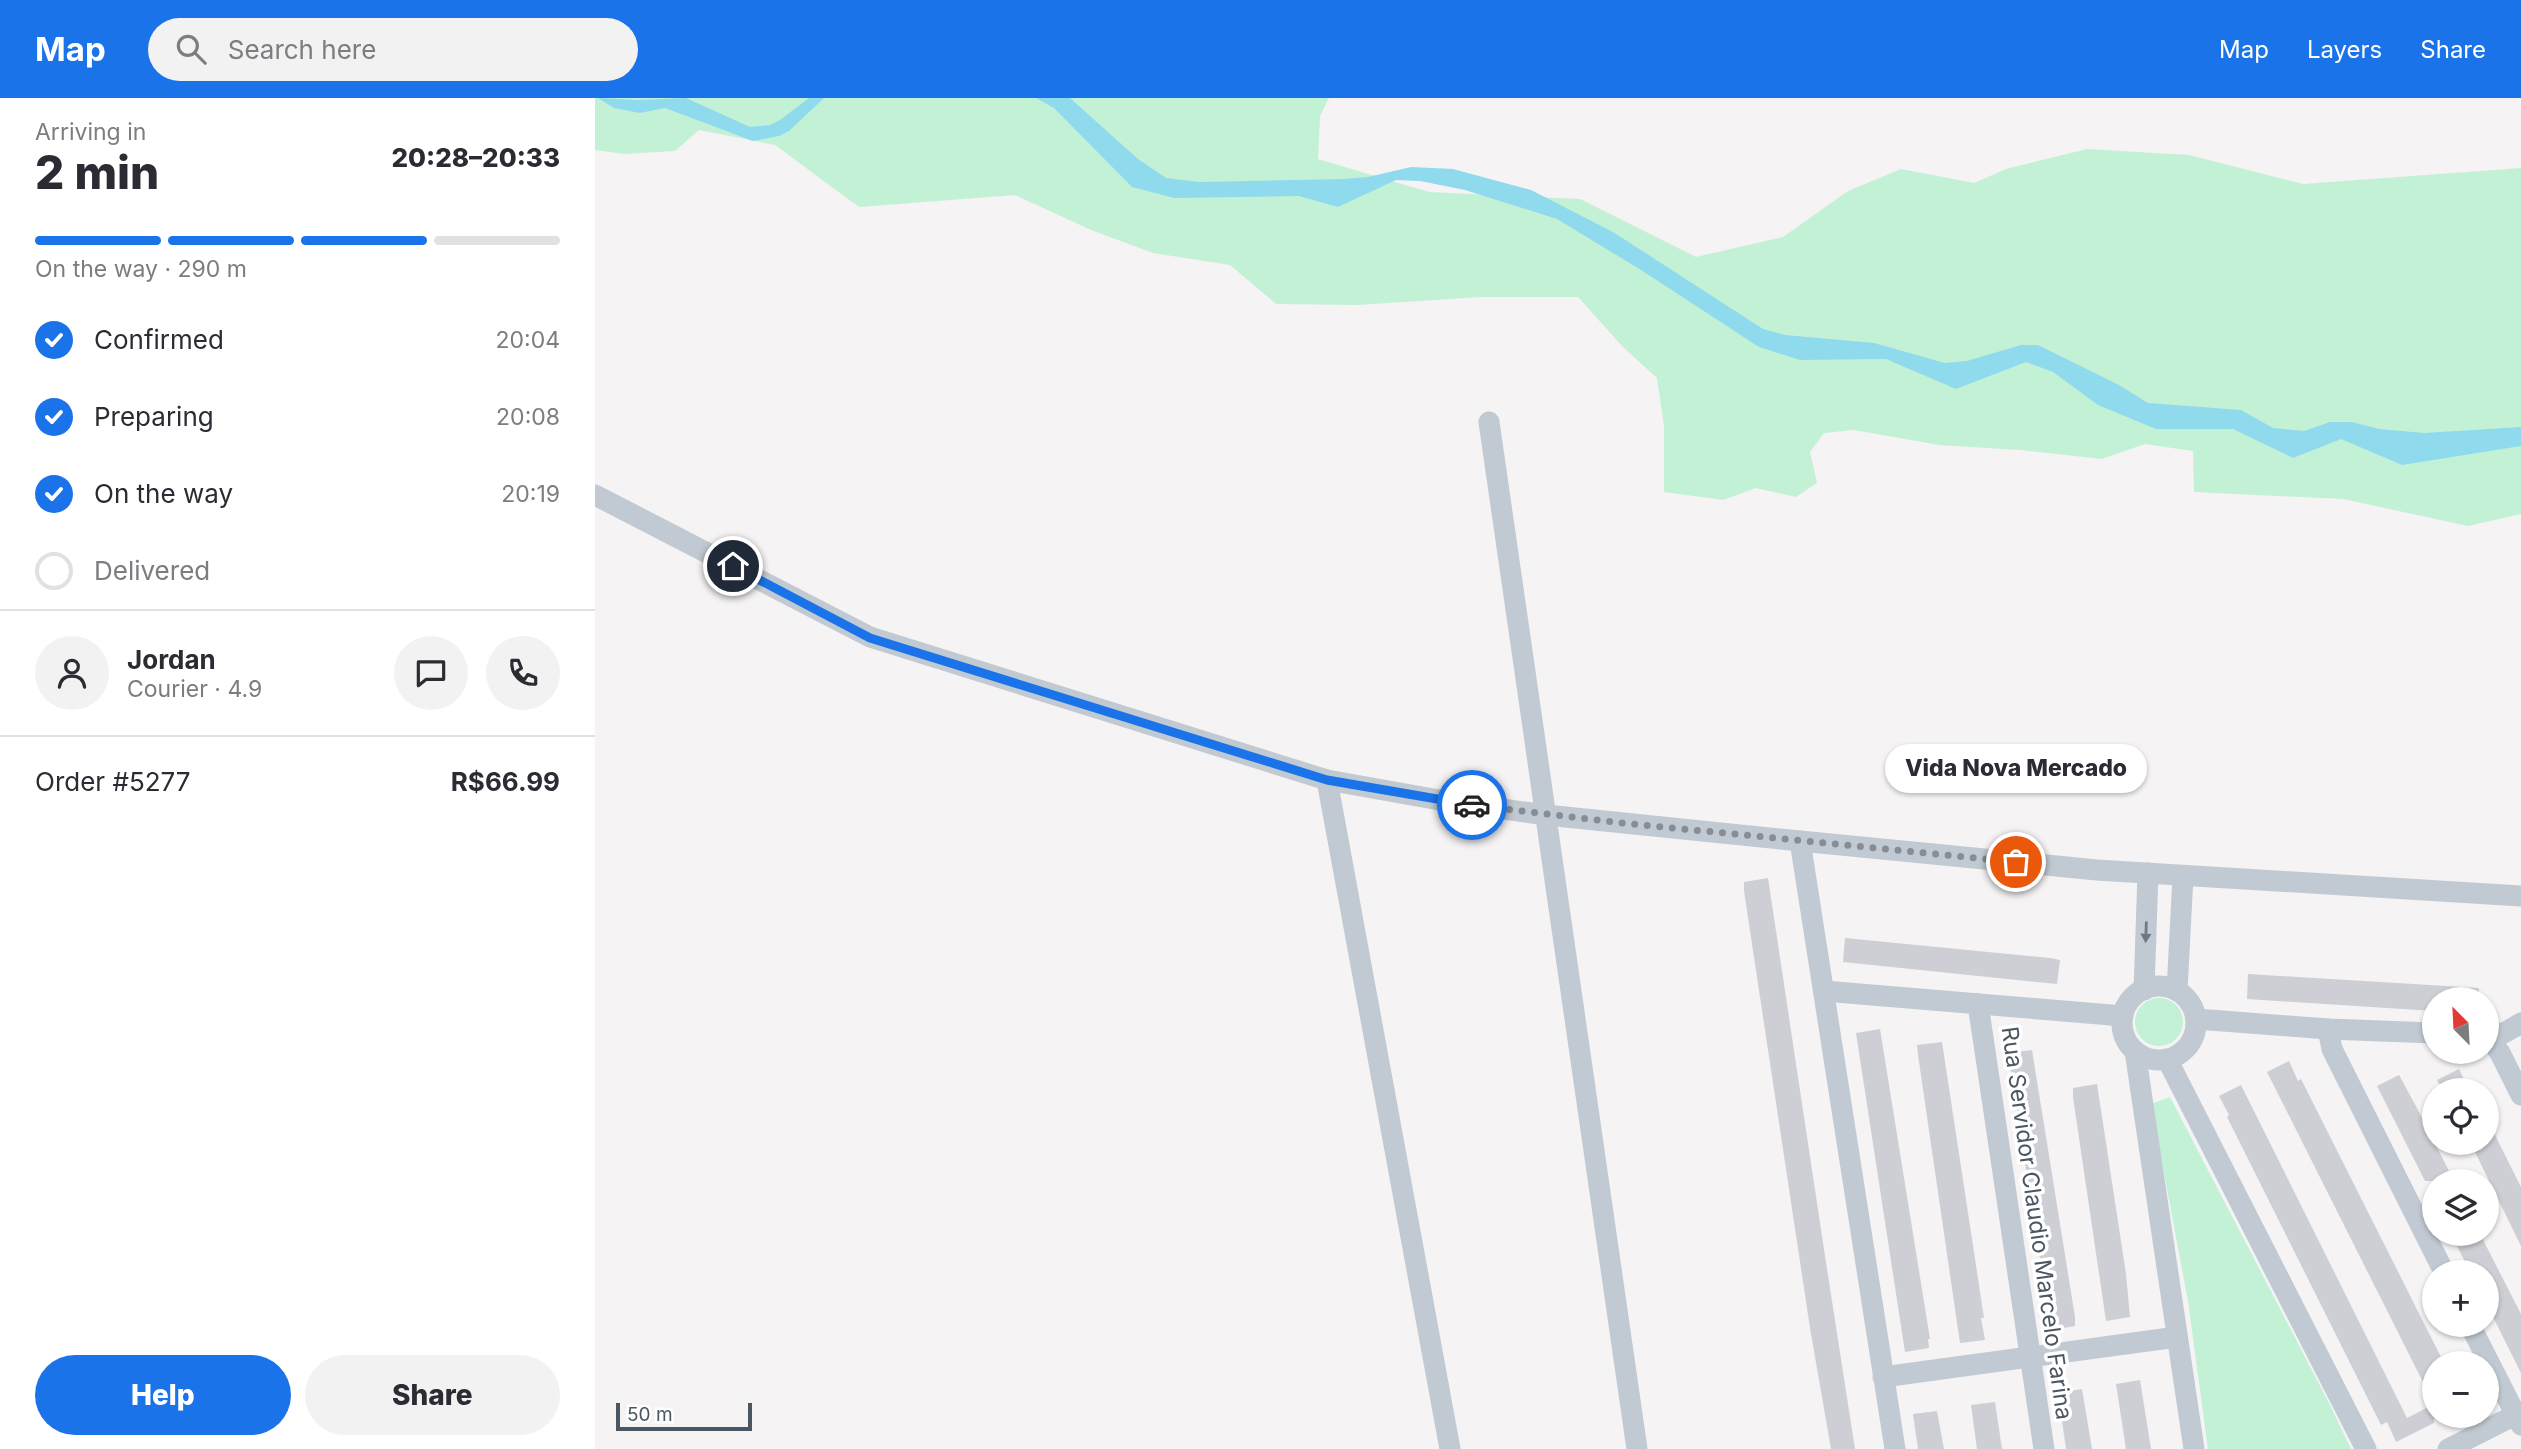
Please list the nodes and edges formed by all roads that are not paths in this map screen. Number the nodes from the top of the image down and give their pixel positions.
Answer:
1 (1489, 422) dead end
2 (595, 495) edge
3 (1327, 780) junction
4 (1546, 815) junction
5 (1800, 841) junction
6 (2148, 873) junction
7 (2183, 876) junction
8 (2521, 896) edge
9 (2144, 990) junction
10 (1824, 991) junction
11 (2177, 991) junction
12 (1978, 1004) junction
13 (2123, 1016) junction
14 (2196, 1019) junction
15 (2521, 1023) edge
16 (2328, 1029) junction
17 (2422, 1033) edge
18 (2499, 1033) edge
19 (2135, 1051) junction
20 (2499, 1052) edge
21 (2167, 1059) junction
22 (2521, 1096) edge
23 (2438, 1260) edge
24 (2177, 1337) junction
25 (2476, 1337) edge
26 (2031, 1357) junction
27 (1883, 1377) junction
28 (2519, 1418) edge
29 (1450, 1449) edge
30 (1637, 1449) edge
31 (1895, 1449) edge
32 (2044, 1449) edge
33 (2194, 1449) edge
34 (2366, 1449) edge
35 (2448, 1449) edge

1 - 4 street
2 - 3 street
3 - 4 street
3 - 29 street
4 - 5 street
4 - 30 street
5 - 6 street
5 - 10 street
6 - 7 street
6 -> 9 street
7 - 8 street
7 - 11 street
9 - 11 street
9 - 13 street
10 - 12 street
10 - 27 street
11 - 14 street
12 - 13 street
12 - 26 street, Rua Servidor Claudio Marcelo Farina
13 - 19 street
14 - 16 street
14 - 21 street
15 - 18 street
16 - 17 street
16 - 23 street
19 - 21 street
19 - 24 street
20 - 22 street
21 - 34 street
24 - 26 street
24 - 33 street
25 - 28 street
26 - 27 street
26 - 32 street, Rua Servidor Claudio Marcelo Farina
27 - 31 street
28 - 35 street

